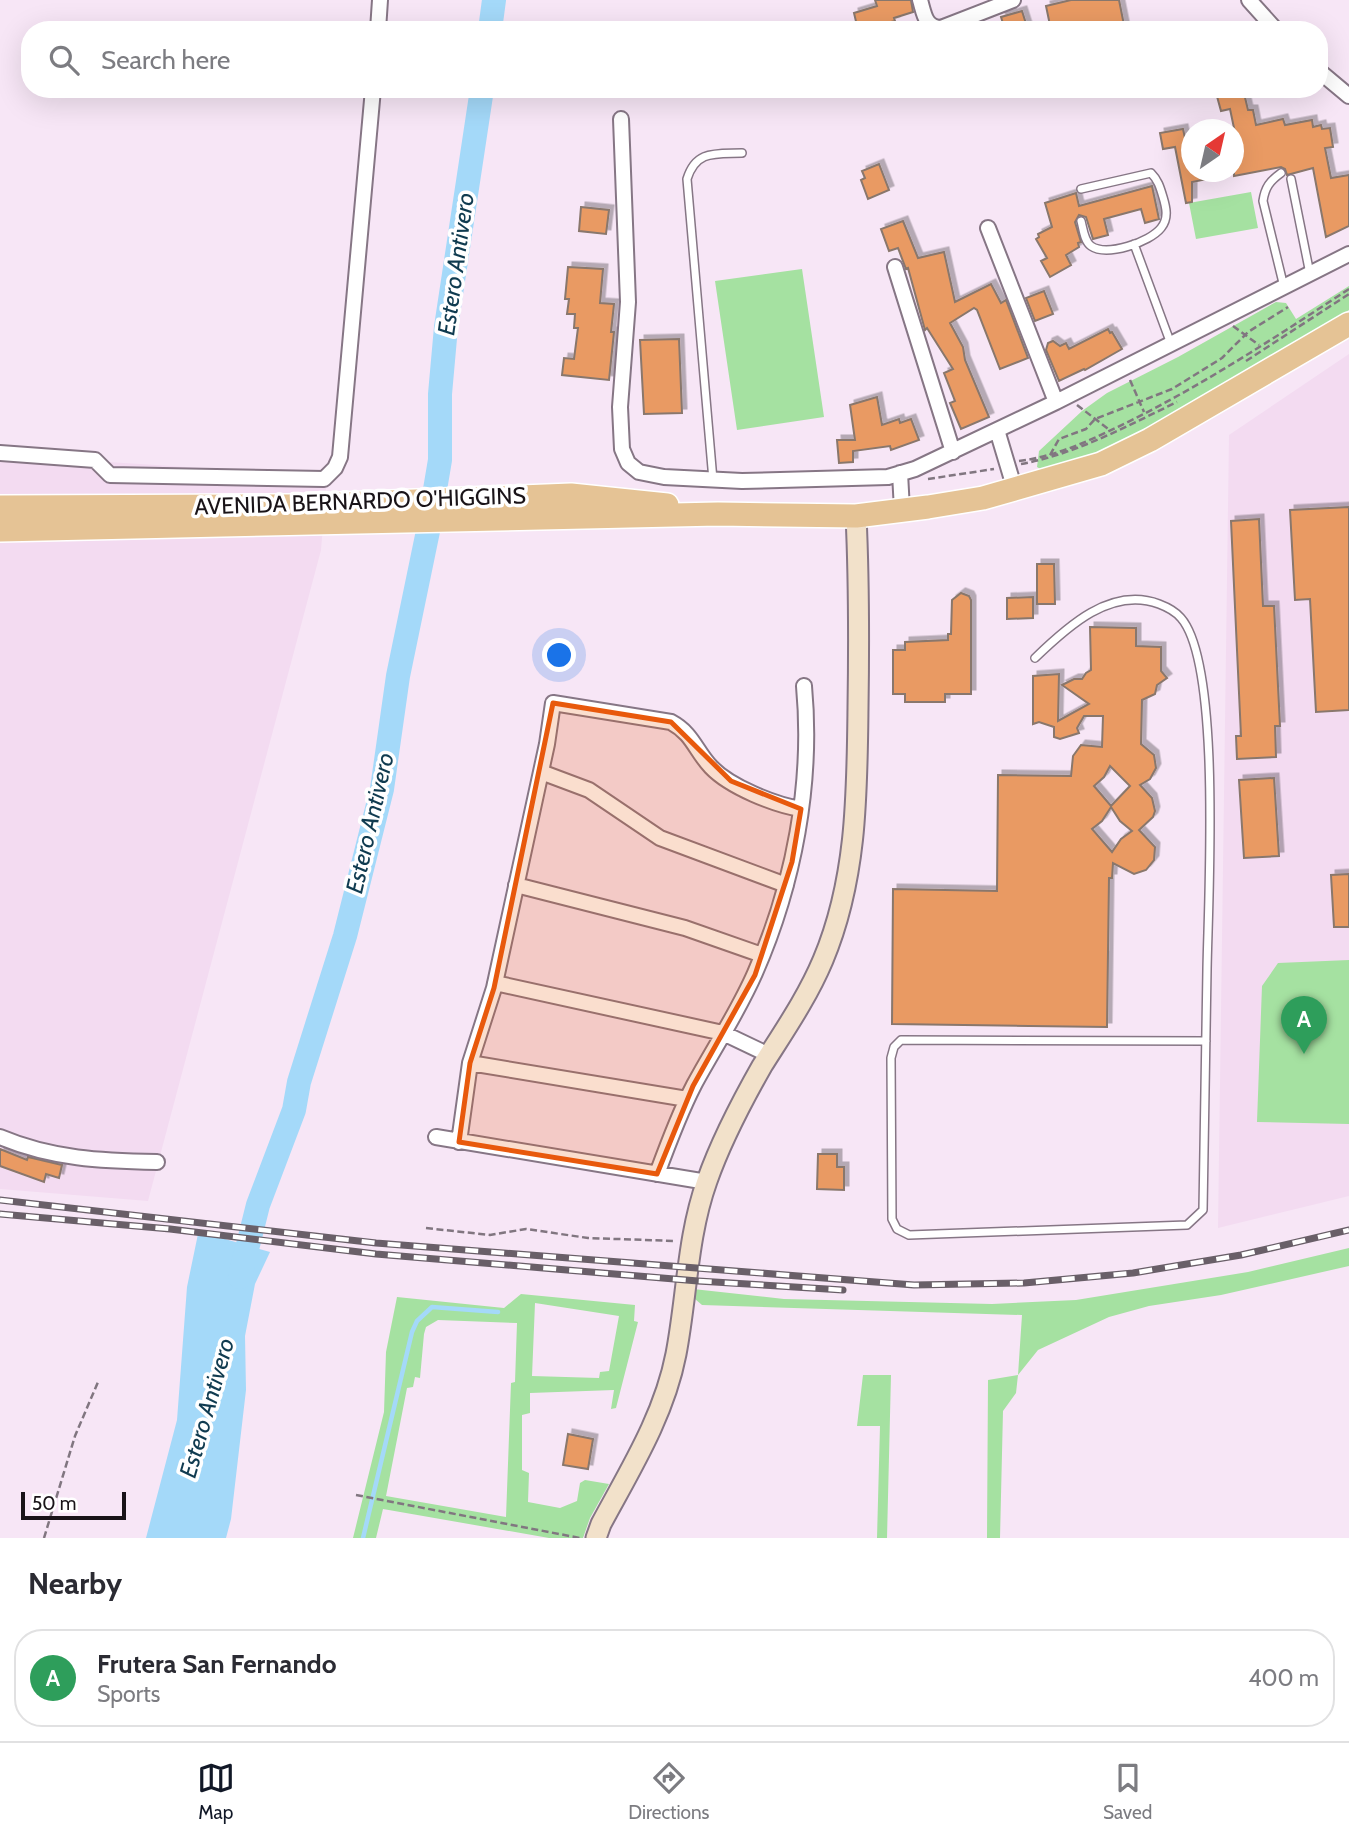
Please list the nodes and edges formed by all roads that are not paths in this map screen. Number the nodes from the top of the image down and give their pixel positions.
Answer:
1 (380, 0) edge
2 (920, 0) edge
3 (1013, 0) edge
4 (1250, 0) edge
5 (379, 21) edge
6 (927, 21) edge
7 (959, 21) edge
8 (1268, 21) edge
9 (1328, 78) edge
10 (1349, 96) edge
11 (372, 98) edge
12 (621, 119) dead end
13 (742, 153) dead end
14 (1281, 173) dead end
15 (1291, 179) dead end
16 (1081, 189) dead end
17 (1081, 220) dead end
18 (988, 228) dead end
19 (1134, 244) junction
20 (1349, 254) edge
21 (895, 267) dead end
22 (1310, 274) junction
23 (1284, 287) junction
24 (1349, 324) edge
25 (1171, 344) junction
26 (1061, 399) junction
27 (997, 430) junction
28 (953, 452) junction
29 (0, 453) edge
30 (900, 473) junction
31 (713, 481) junction
32 (1015, 490) junction
33 (4, 505) edge
34 (902, 510) junction
35 (718, 514) junction
36 (292, 515) junction
37 (856, 516) junction
38 (0, 530) edge
39 (1035, 658) dead end
40 (804, 686) dead end
41 (541, 772) junction
42 (801, 809) junction
43 (516, 885) junction
44 (786, 885) junction
45 (762, 956) junction
46 (495, 983) junction
47 (723, 1033) junction
48 (1206, 1041) junction
49 (769, 1055) junction
50 (470, 1063) junction
51 (687, 1099) junction
52 (0, 1137) edge
53 (436, 1137) dead end
54 (459, 1142) junction
55 (157, 1162) dead end
56 (657, 1174) junction
57 (706, 1182) junction
58 (597, 1538) edge

1 - 5 street
2 - 6 street
3 - 7 street
4 - 8 street
9 - 10 street
11 - 29 street
12 - 31 street
13 - 31 lane
14 - 23 lane
15 - 22 lane
16 - 19 lane
17 - 19 lane
18 - 26 street
19 - 25 lane
20 - 22 street
21 - 28 street
22 - 23 street
23 - 25 street
24 - 32 main road, AVENIDA BERNARDO O'HIGGINS
25 - 26 street
26 - 27 street
27 - 28 street
27 - 32 street
28 - 30 street
30 - 31 street
30 - 34 street
32 - 34 main road, AVENIDA BERNARDO O'HIGGINS
33 - 36 main road, AVENIDA BERNARDO O'HIGGINS
34 - 37 main road, AVENIDA BERNARDO O'HIGGINS
35 - 36 main road, AVENIDA BERNARDO O'HIGGINS
35 - 36 main road, AVENIDA BERNARDO O'HIGGINS
35 - 37 main road, AVENIDA BERNARDO O'HIGGINS
36 - 38 main road, AVENIDA BERNARDO O'HIGGINS
37 - 49 street
39 - 48 lane
40 - 42 street
41 - 42 street
41 - 43 street
41 - 44 street
42 - 44 street
43 - 45 street
43 - 46 street
44 - 45 street
45 - 47 street
46 - 47 street
46 - 50 street
47 - 49 street
47 - 51 street
48 - 48 lane
49 - 57 street
50 - 51 street
50 - 54 street
51 - 56 street
52 - 55 street
53 - 54 street
54 - 56 street
56 - 57 street
57 - 58 street

